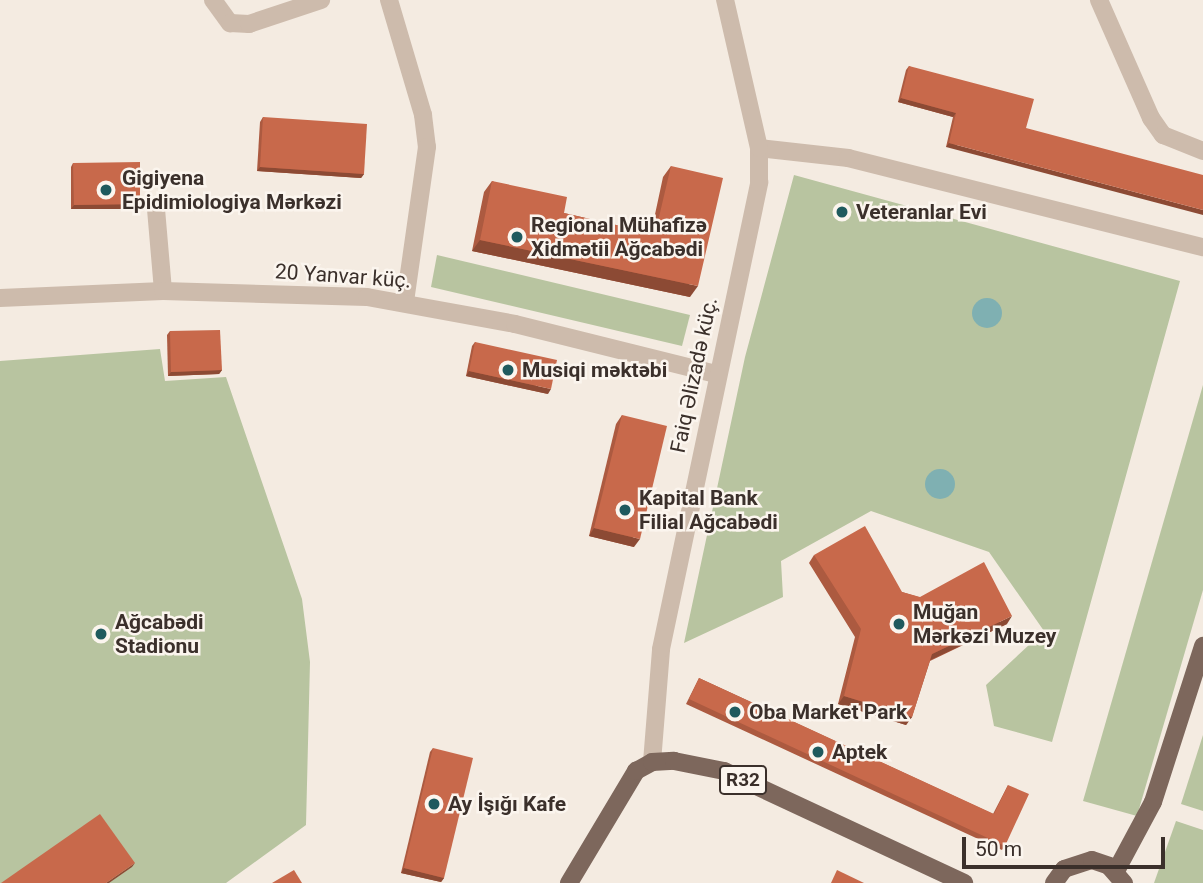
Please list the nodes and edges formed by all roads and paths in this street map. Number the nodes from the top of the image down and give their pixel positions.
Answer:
1 (213, 0) edge
2 (321, 0) edge
3 (389, 0) edge
4 (725, 0) edge
5 (1099, 0) edge
6 (759, 148) junction
7 (1203, 152) edge
8 (156, 209) dead end
9 (1203, 247) edge
10 (163, 290) junction
11 (0, 298) edge
12 (405, 301) junction
13 (716, 374) junction
14 (1203, 646) edge
15 (652, 762) junction
16 (1120, 877) edge
17 (569, 883) edge
18 (964, 883) edge
19 (1054, 883) edge

1 - 2 street
3 - 12 street
4 - 6 street, Faiq Əlizadə küç.
5 - 7 street
6 - 9 street
6 - 13 street, Faiq Əlizadə küç.
8 - 10 street
10 - 11 street, 20 Yanvar küç.
10 - 12 street, 20 Yanvar küç.
12 - 13 street, 20 Yanvar küç.
13 - 15 street, Faiq Əlizadə küç.
14 - 16 main road
15 - 17 main road
15 - 18 main road, R32
16 - 19 main road

